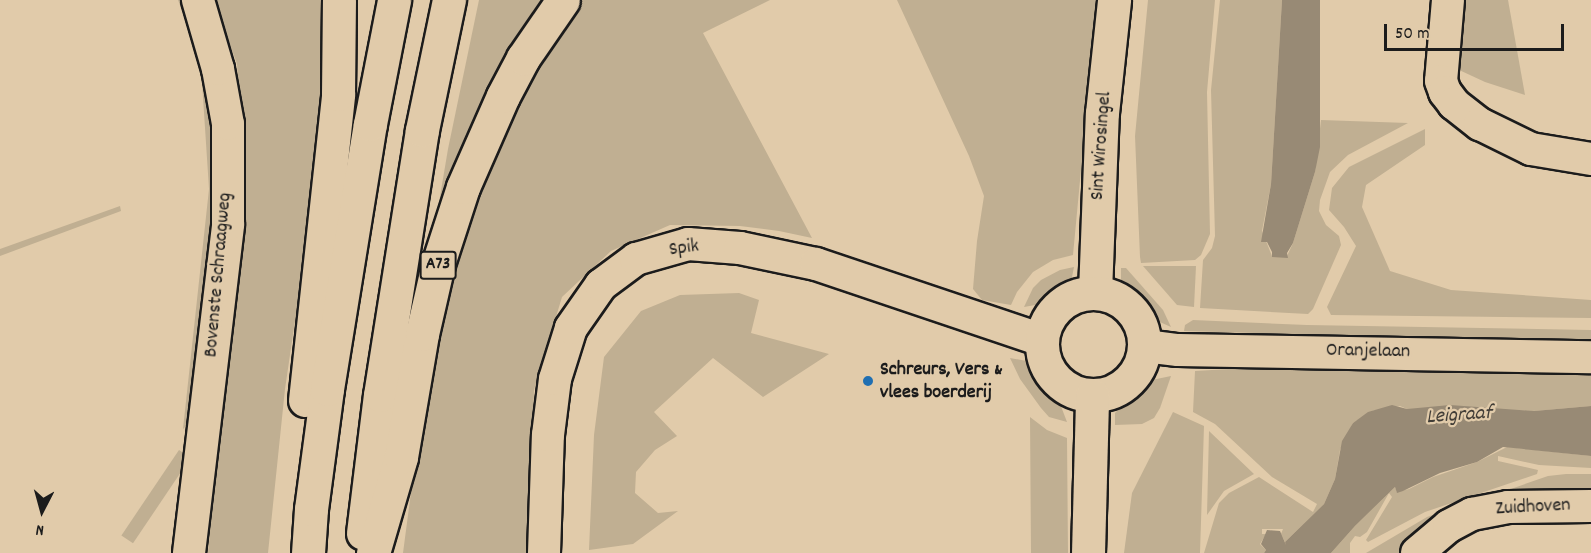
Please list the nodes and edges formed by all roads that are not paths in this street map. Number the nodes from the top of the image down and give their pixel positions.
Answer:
1 (198, 0) edge
2 (339, 0) edge
3 (394, 0) edge
4 (449, 0) edge
5 (563, 0) edge
6 (1114, 0) edge
7 (1448, 0) edge
8 (1591, 159) edge
9 (1095, 292) junction
10 (1042, 340) junction
11 (1145, 346) junction
12 (1591, 357) edge
13 (1092, 395) junction
14 (1591, 506) edge
15 (311, 509) junction
16 (189, 553) edge
17 (308, 553) edge
18 (362, 553) edge
19 (373, 553) edge
20 (544, 553) edge
21 (1088, 553) edge
22 (1417, 553) edge

1 - 16 street, Bovenste Schraagweg
2 - 15 main road
3 - 15 main road
4 - 18 main road, A73
5 - 19 main road, A73
6 - 9 main road, Sint Wirosingel
7 - 8 street
9 - 10 main road
9 - 11 main road
10 - 13 main road
10 - 20 street, Spik
11 - 12 street, Oranjelaan
11 - 13 main road
13 - 21 main road
14 - 22 street, Zuidhoven
15 - 17 main road

